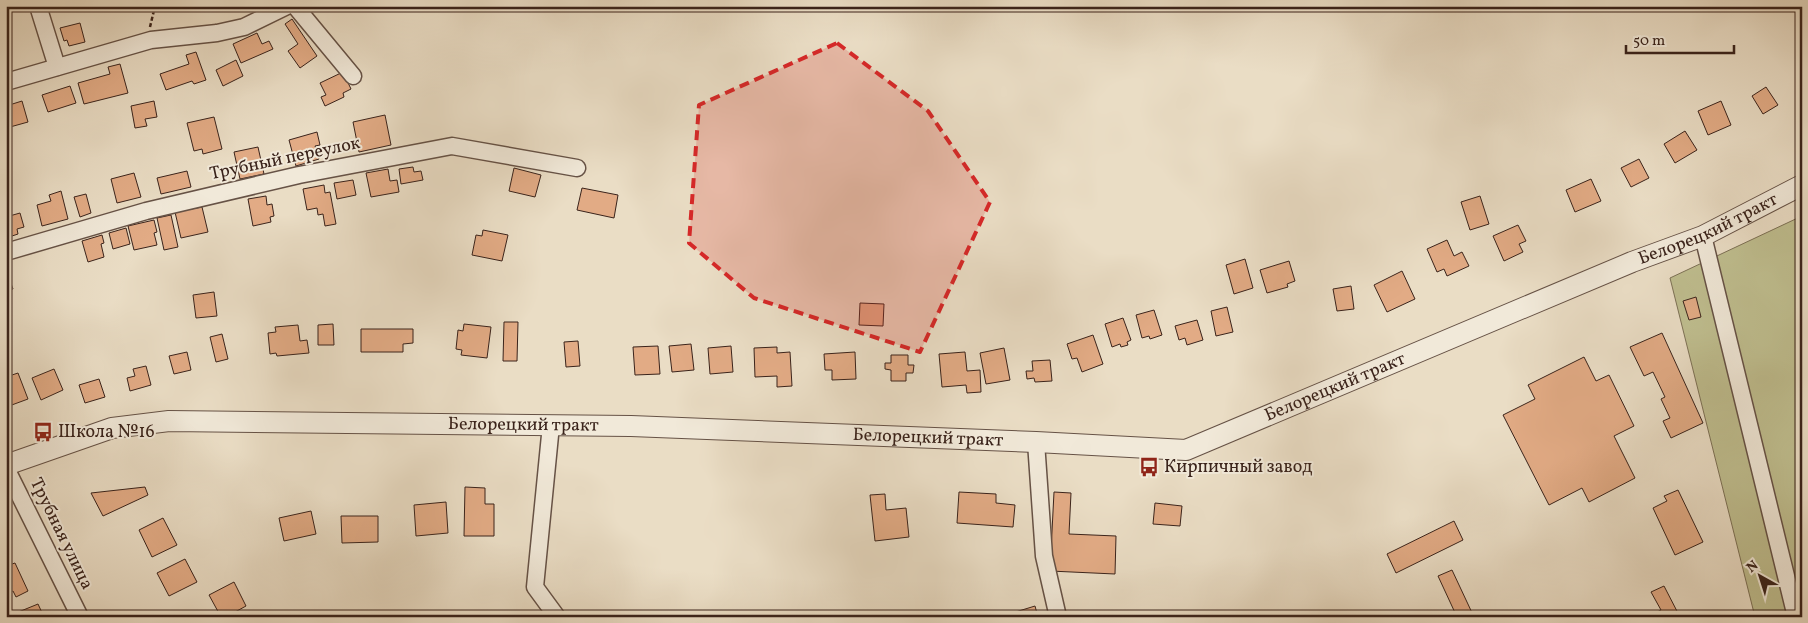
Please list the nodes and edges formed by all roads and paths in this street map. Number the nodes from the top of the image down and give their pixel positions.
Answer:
1 (38, 6) edge
2 (155, 6) edge
3 (287, 6) edge
4 (294, 6) edge
5 (150, 24) dead end
6 (57, 67) junction
7 (353, 76) dead end
8 (6, 82) edge
9 (577, 168) dead end
10 (1802, 185) edge
11 (1703, 236) junction
12 (6, 252) edge
13 (551, 425) junction
14 (1036, 442) junction
15 (6, 467) edge
16 (80, 617) edge
17 (557, 617) edge
18 (1058, 617) edge
19 (1796, 617) edge

1 - 6 street
2 - 5 path
3 - 6 street
4 - 7 street
6 - 8 street
9 - 12 street, Трубный переулок
10 - 11 street, Белорецкий тракт
11 - 14 street, Белорецкий тракт
11 - 19 street
13 - 14 street, Белорецкий тракт
13 - 15 street, Белорецкий тракт
13 - 17 street
14 - 18 street
15 - 16 street, Трубная улица

